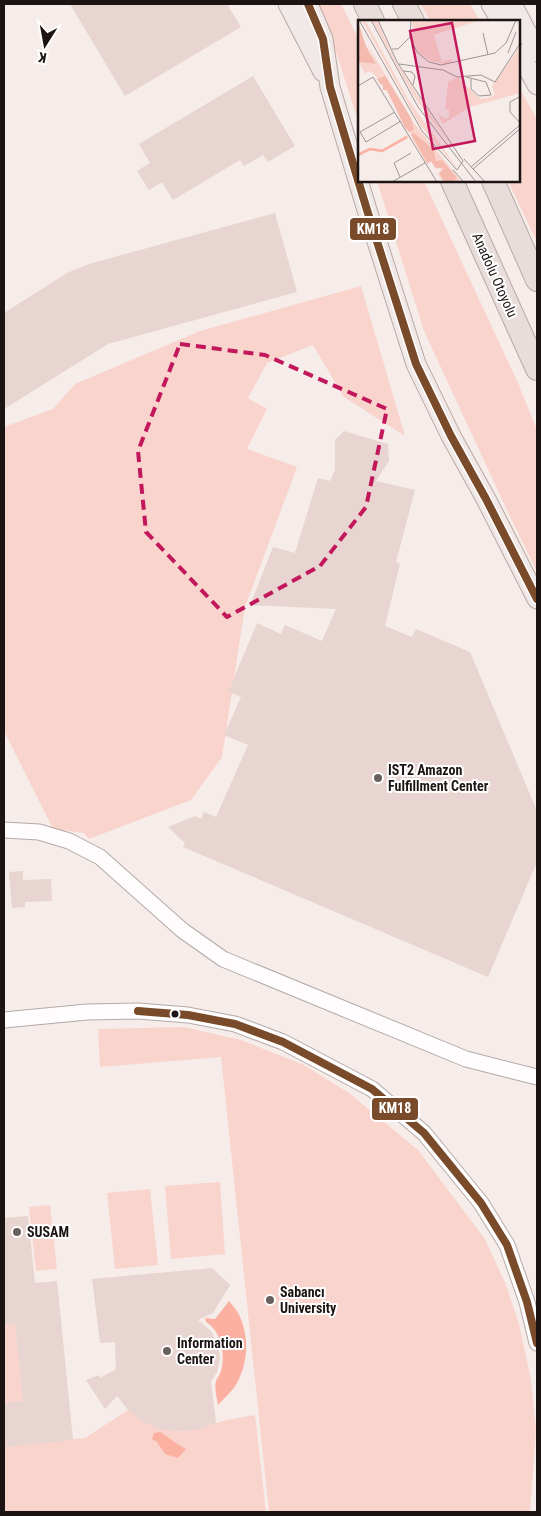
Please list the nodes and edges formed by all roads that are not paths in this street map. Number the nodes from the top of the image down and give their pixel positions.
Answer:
1 (288, 4) edge
2 (308, 4) edge
3 (364, 4) edge
4 (404, 4) edge
5 (491, 4) edge
6 (512, 4) edge
7 (372, 20) edge
8 (412, 20) edge
9 (500, 20) edge
10 (520, 20) edge
11 (521, 21) edge
12 (537, 52) edge
13 (521, 56) edge
14 (537, 85) edge
15 (330, 87) junction
16 (358, 180) edge
17 (359, 182) edge
18 (452, 182) edge
19 (493, 182) edge
20 (537, 280) edge
21 (537, 369) edge
22 (537, 600) edge
23 (4, 830) edge
24 (4, 1020) edge
25 (537, 1077) edge
26 (537, 1343) edge

1 - 15 main road
2 - 15 main road
3 - 7 highway
4 - 8 highway
5 - 9 main road
6 - 10 main road
11 - 12 main road
13 - 14 main road
15 - 16 main road
17 - 22 main road
18 - 21 highway, Anadolu Otoyolu
19 - 20 highway
23 - 25 street
24 - 26 street

